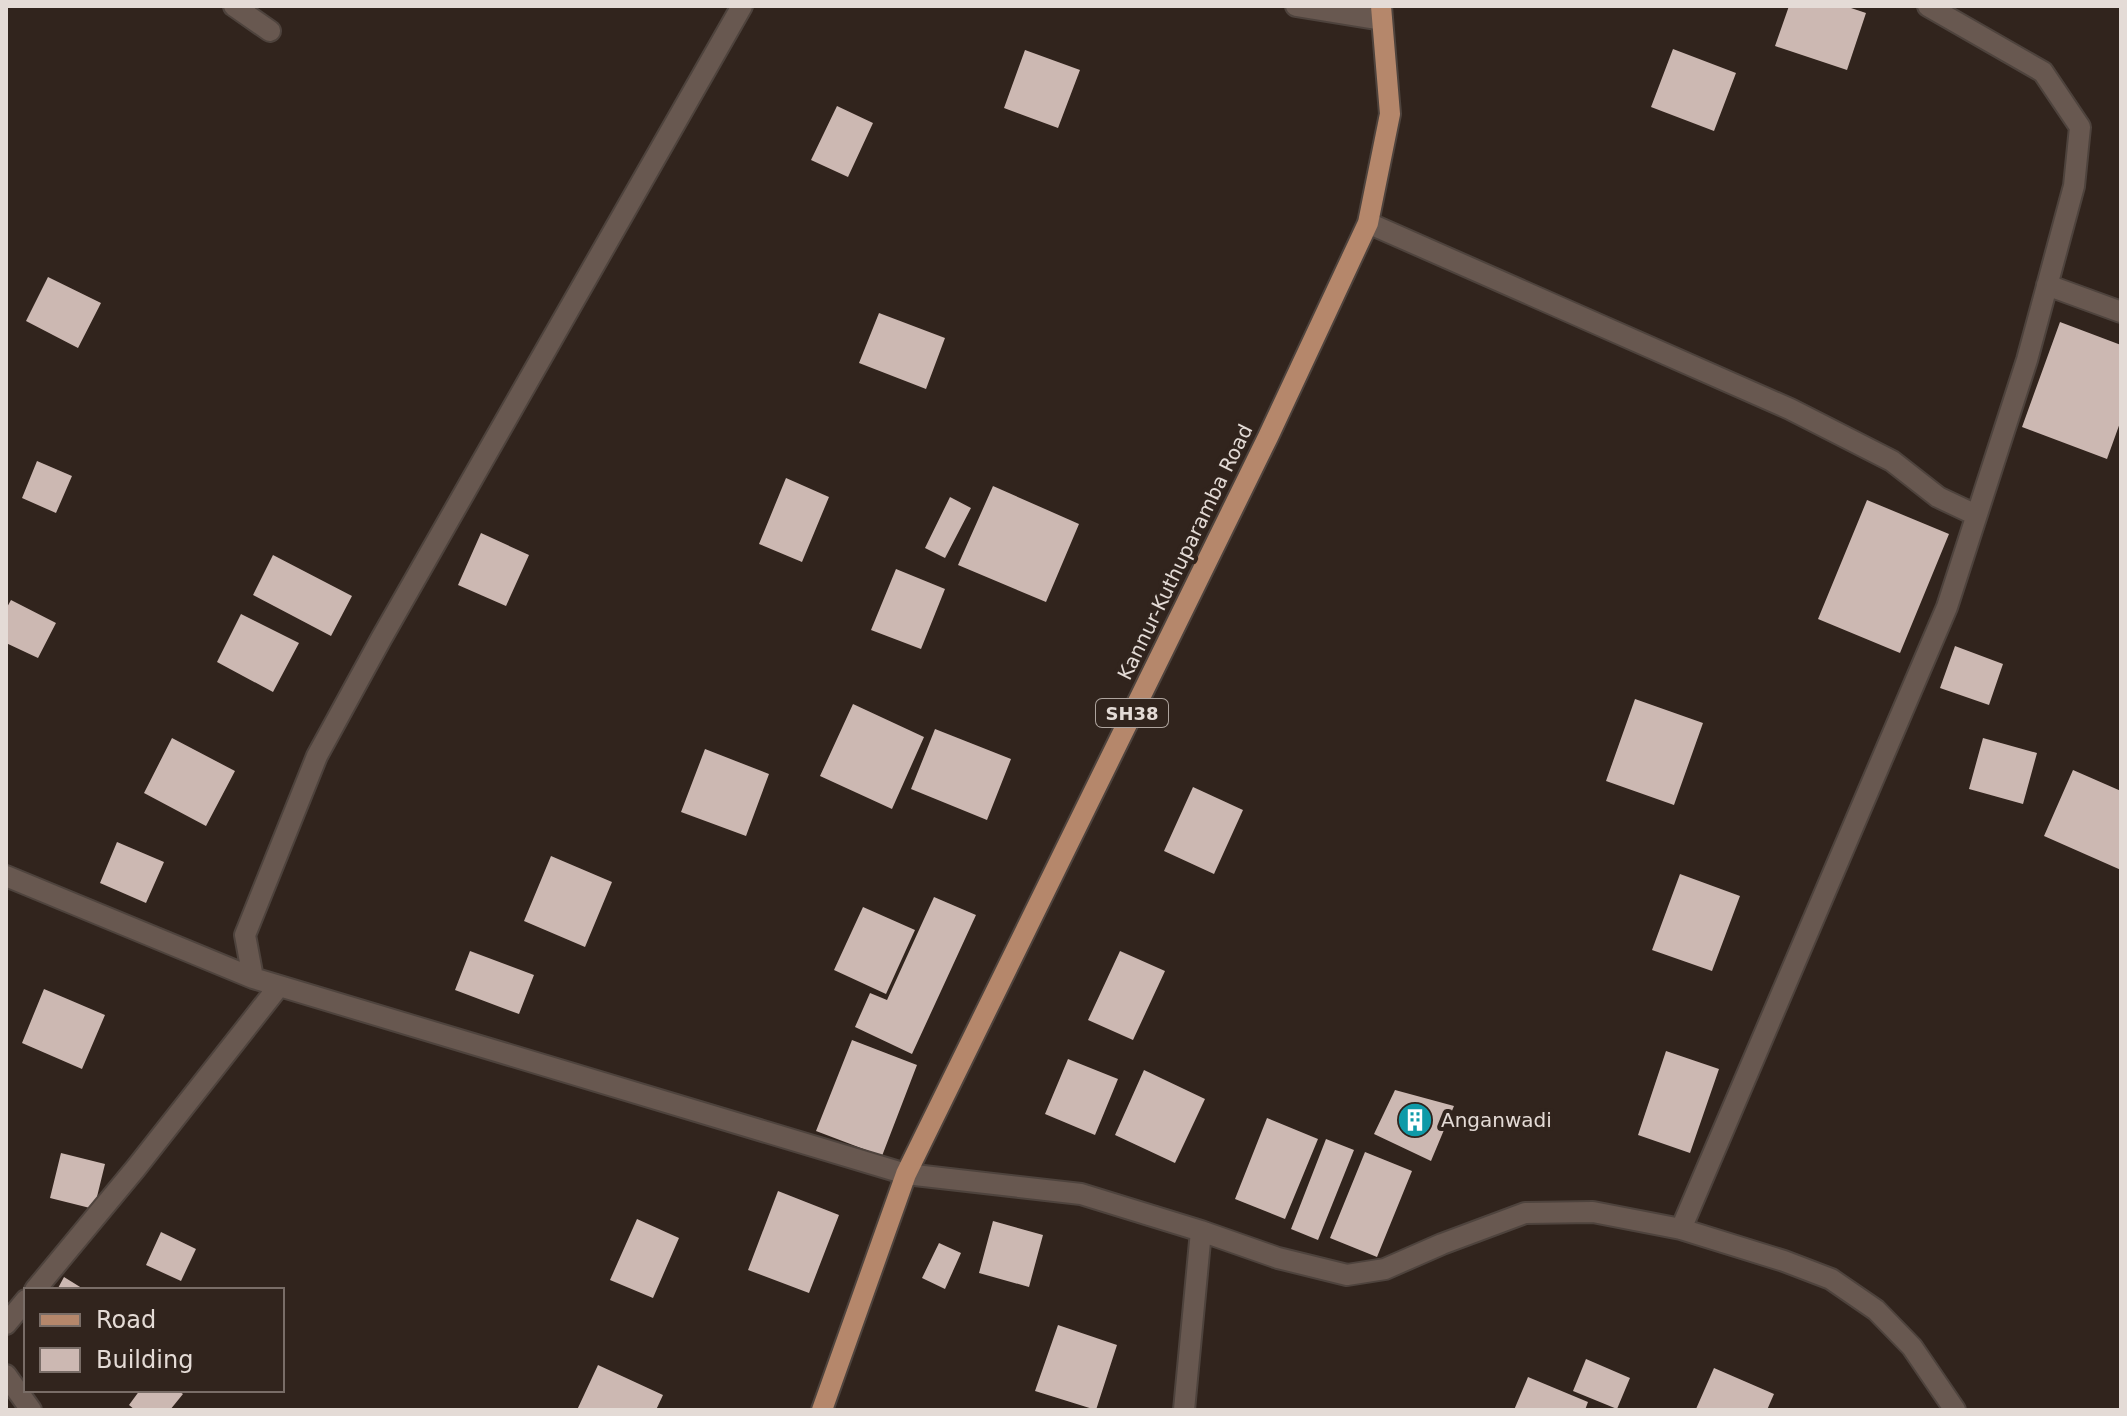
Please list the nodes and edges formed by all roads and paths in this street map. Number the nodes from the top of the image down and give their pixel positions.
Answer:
1 (234, 6) edge
2 (742, 6) edge
3 (1296, 6) edge
4 (1928, 6) edge
5 (1382, 13) edge
6 (270, 31) dead end
7 (1368, 223) junction
8 (2047, 285) junction
9 (2121, 312) edge
10 (1976, 515) junction
11 (6, 876) edge
12 (253, 978) junction
13 (279, 986) junction
14 (906, 1174) junction
15 (1681, 1229) junction
16 (1201, 1231) junction
17 (37, 1288) edge
18 (24, 1302) edge
19 (6, 1324) edge
20 (6, 1375) edge
21 (31, 1410) edge
22 (822, 1410) edge
23 (1184, 1410) edge
24 (1955, 1410) edge

1 - 6 street
2 - 12 street
3 - 5 street
4 - 8 street
5 - 7 main road, Kannur-Kuthuparamba Road / SH38
7 - 10 street
7 - 14 main road, Kannur-Kuthuparamba Road / SH38
8 - 9 street
8 - 10 street
10 - 15 street
11 - 12 street
12 - 13 street
13 - 14 street
13 - 17 street
14 - 16 street
14 - 22 main road, Kannur-Kuthuparamba Road / SH38
15 - 16 street
15 - 24 street
16 - 23 street
18 - 19 street
20 - 21 street

